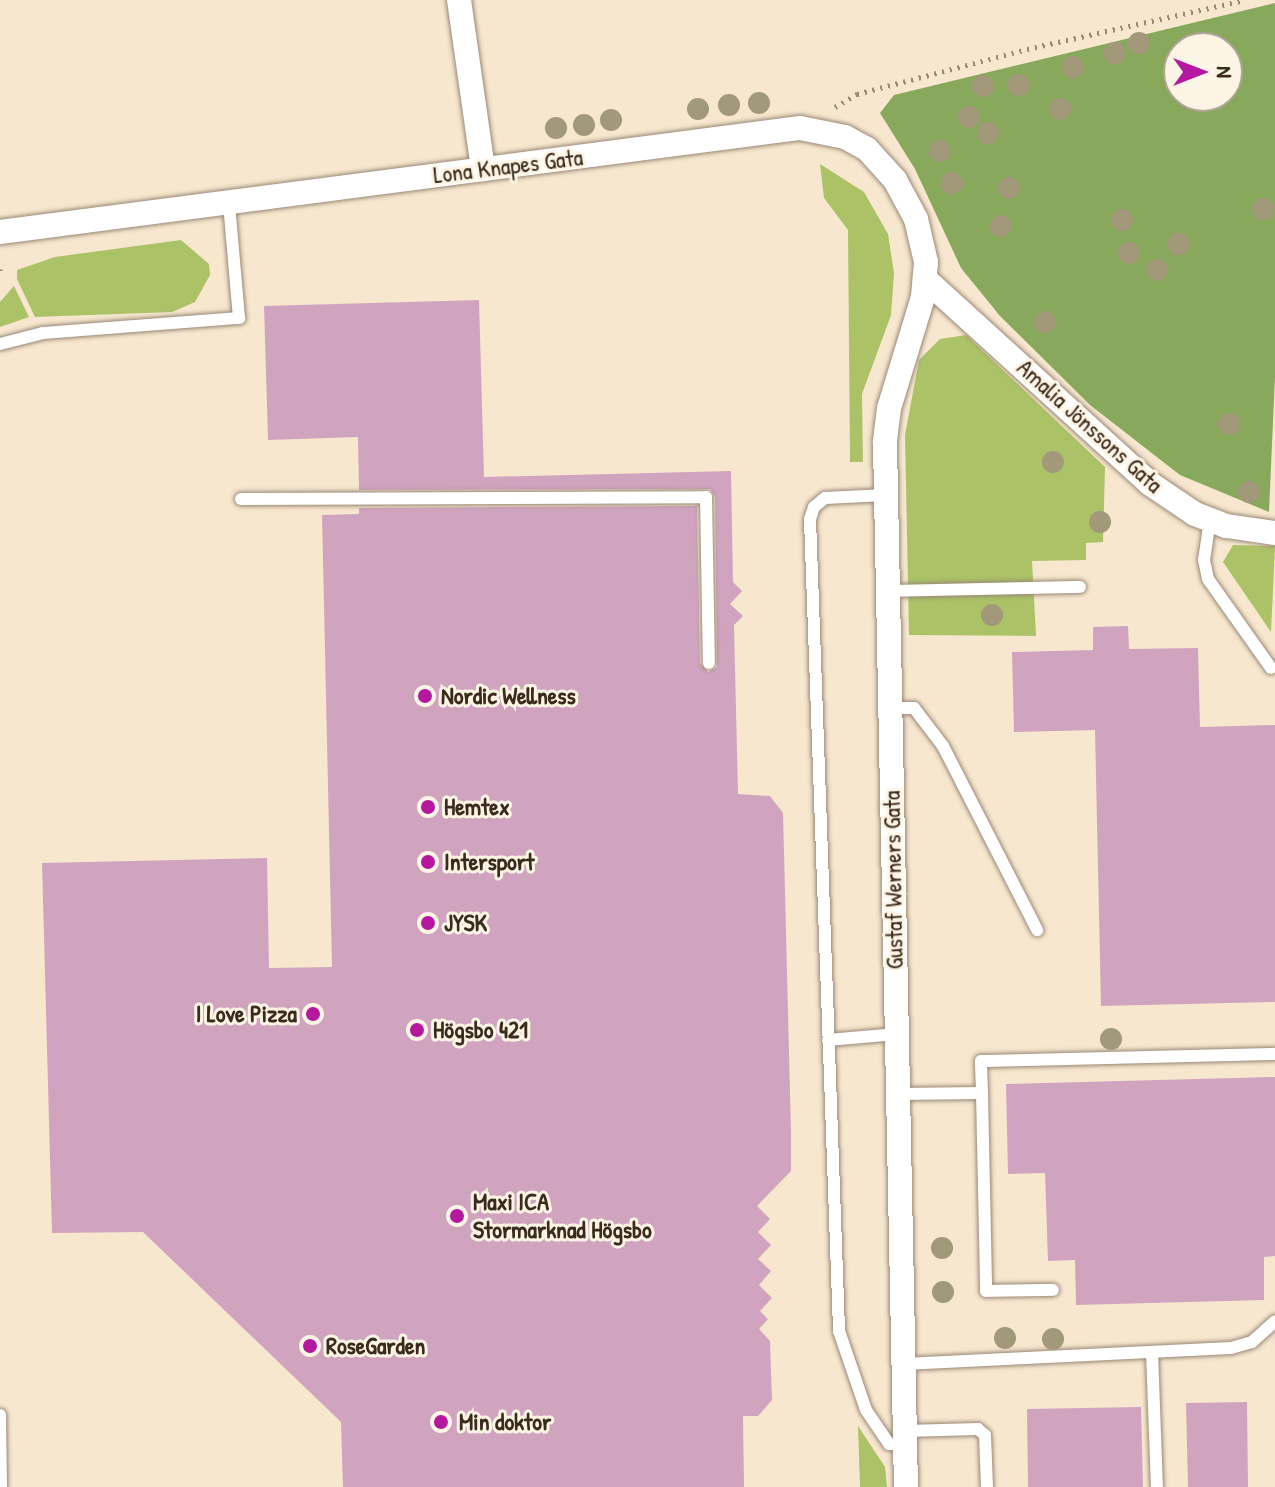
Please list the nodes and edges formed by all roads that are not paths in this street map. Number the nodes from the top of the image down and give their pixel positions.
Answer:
1 (459, 0) edge
2 (483, 169) junction
3 (229, 204) junction
4 (0, 232) edge
5 (925, 279) junction
6 (0, 344) edge
7 (885, 495) junction
8 (241, 499) dead end
9 (1210, 520) junction
10 (1275, 533) edge
11 (1080, 587) dead end
12 (886, 591) junction
13 (709, 663) dead end
14 (1271, 668) dead end
15 (889, 708) junction
16 (1037, 930) dead end
17 (897, 1034) junction
18 (828, 1040) junction
19 (1275, 1054) edge
20 (982, 1093) junction
21 (898, 1094) junction
22 (1053, 1290) dead end
23 (1275, 1321) edge
24 (1152, 1352) junction
25 (904, 1364) junction
26 (0, 1415) edge
27 (905, 1438) junction
28 (1, 1487) edge
29 (906, 1487) edge
30 (987, 1487) edge
31 (1157, 1487) edge

1 - 2 street
2 - 3 street, Lona Knapes Gata
2 - 5 street, Lona Knapes Gata
3 - 4 street, Lona Knapes Gata
3 - 6 lane
5 - 7 street, Gustaf Werners Gata
5 - 9 street, Amalia Jönssons Gata
7 - 12 street, Gustaf Werners Gata
7 - 18 lane
8 - 13 lane
9 - 10 street, Amalia Jönssons Gata
9 - 14 lane
11 - 12 lane
12 - 15 street, Gustaf Werners Gata
15 - 16 lane
15 - 17 street, Gustaf Werners Gata
17 - 18 lane
17 - 21 street, Gustaf Werners Gata
18 - 27 lane
19 - 20 lane
20 - 21 lane
20 - 22 lane
21 - 25 street, Gustaf Werners Gata
23 - 24 lane
24 - 25 lane
24 - 31 lane
25 - 27 street, Gustaf Werners Gata
26 - 28 lane
27 - 29 street, Gustaf Werners Gata
27 - 30 lane

